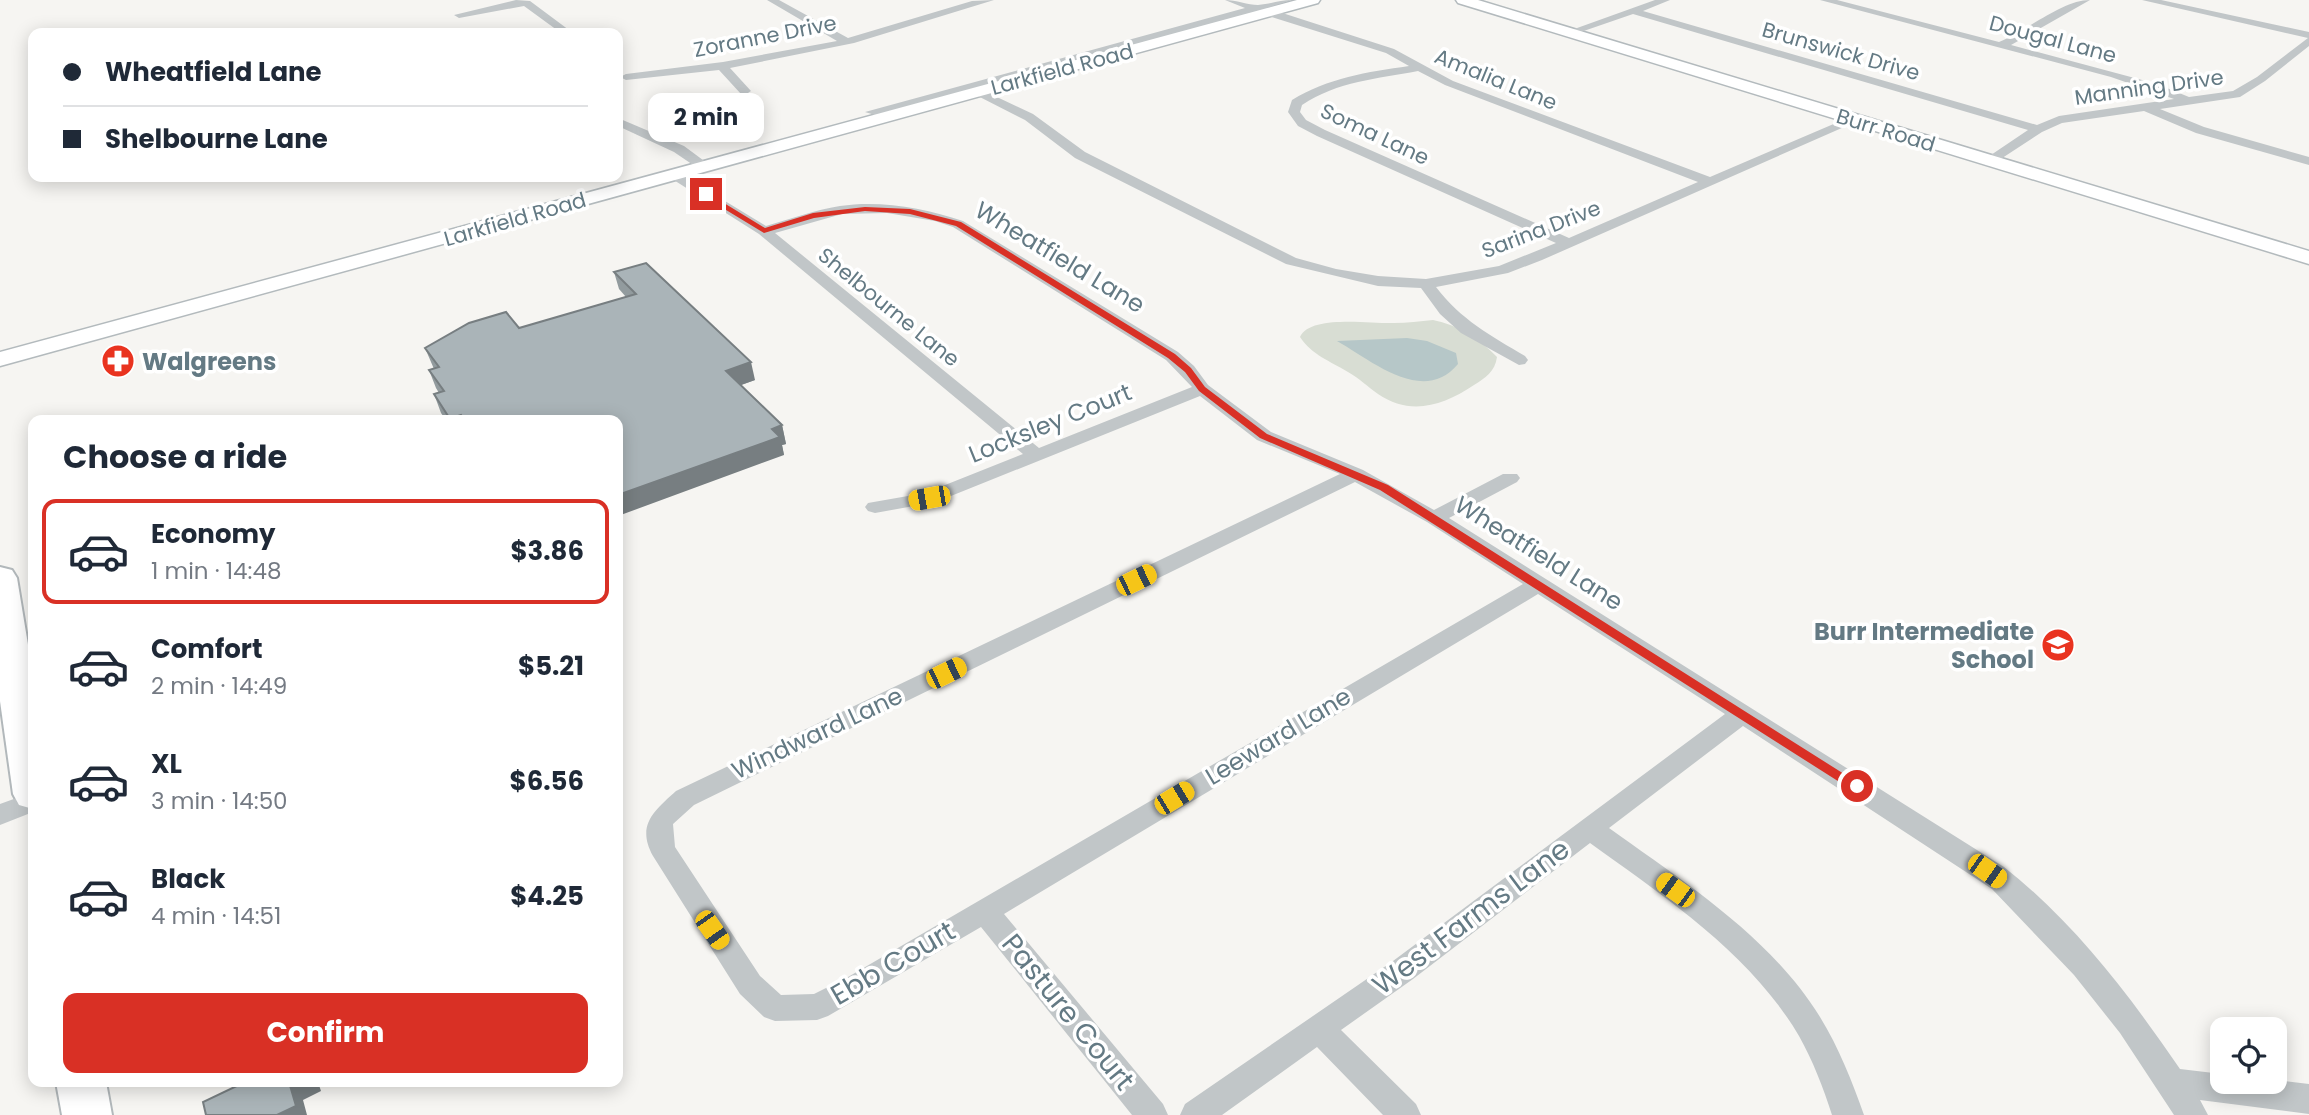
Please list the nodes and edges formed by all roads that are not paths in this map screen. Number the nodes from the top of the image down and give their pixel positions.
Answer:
1 (772, 0) edge
2 (989, 0) edge
3 (1230, 0) edge
4 (1287, 0) edge
5 (1313, 0) edge
6 (1463, 0) edge
7 (1665, 0) edge
8 (1825, 0) edge
9 (2085, 0) edge
10 (2147, 0) edge
11 (523, 2) edge
12 (1263, 10) junction
13 (1633, 11) junction
14 (459, 15) dead end
15 (561, 28) edge
16 (1571, 33) junction
17 (2309, 35) edge
18 (845, 41) junction
19 (2309, 41) edge
20 (2000, 45) junction
21 (722, 66) junction
22 (1417, 68) junction
23 (623, 73) edge
24 (744, 91) dead end
25 (976, 92) junction
26 (2188, 101) junction
27 (2145, 107) junction
28 (870, 112) dead end
29 (1854, 120) junction
30 (623, 124) edge
31 (2038, 128) junction
32 (2309, 160) edge
33 (1990, 162) junction
34 (704, 166) junction
35 (674, 174) junction
36 (1709, 182) junction
37 (764, 231) junction
38 (1568, 243) junction
39 (2309, 258) edge
40 (1426, 284) junction
41 (0, 359) edge
42 (1519, 360) dead end
43 (1202, 389) junction
44 (1036, 455) junction
45 (1356, 474) junction
46 (1510, 478) dead end
47 (875, 507) dead end
48 (1434, 518) junction
49 (0, 578) edge
50 (1537, 585) junction
51 (1742, 714) junction
52 (28, 761) edge
53 (28, 804) edge
54 (0, 815) edge
55 (1589, 828) junction
56 (984, 910) junction
57 (712, 930) joint
58 (1319, 1029) junction
59 (2172, 1082) junction
60 (82, 1087) edge
61 (2309, 1099) edge
62 (87, 1115) edge
63 (1152, 1115) edge
64 (1195, 1115) edge
65 (1405, 1115) edge
66 (1848, 1115) edge
67 (2192, 1115) edge

1 - 18 street
2 - 18 street, Zoranne Drive
3 - 12 street
4 - 12 street, Larkfield Road
5 - 12 main road, Larkfield Road
6 - 16 main road, Burr Road
7 - 13 street
8 - 20 street, Dougal Lane
9 - 20 street
10 - 17 street
11 - 14 street
11 - 15 street
12 - 22 street, Amalia Lane
12 - 25 main road, Larkfield Road
12 - 28 street, Larkfield Road
13 - 16 street
13 - 31 street, Brunswick Drive
16 - 29 main road, Burr Road
18 - 21 street, Zoranne Drive
19 - 26 street, Manning Drive
20 - 26 street, Dougal Lane
21 - 23 street, Zoranne Drive
21 - 24 street
22 - 36 street, Amalia Lane
22 - 38 street, Soma Lane
25 - 34 main road, Larkfield Road
25 - 40 street, Sarina Drive
26 - 27 street, Manning Drive
27 - 31 street, Manning Drive
27 - 32 street
29 - 33 main road, Burr Road
29 - 36 street, Sarina Drive
30 - 34 street
31 - 33 street, Manning Drive
33 - 39 main road, Burr Road
34 - 35 main road, Larkfield Road
35 - 37 street, Shelbourne Lane
35 - 41 main road, Larkfield Road
36 - 38 street, Sarina Drive
37 - 43 street, Wheatfield Lane
37 - 44 street, Shelbourne Lane
38 - 40 street, Sarina Drive
40 - 42 street
43 - 44 street, Locksley Court
43 - 45 street, Wheatfield Lane
44 - 47 street, Locksley Court
45 - 48 street, Wheatfield Lane
45 - 57 street, Windward Lane
46 - 48 street
48 - 50 street, Wheatfield Lane
49 - 52 main road
50 - 51 street, Wheatfield Lane
50 - 56 street, Leeward Lane
51 - 55 street, West Farms Lane
51 - 59 street, Wheatfield Lane
53 - 54 street
55 - 58 street, West Farms Lane
55 - 66 street
56 - 57 street, Ebb Court
56 - 63 street, Pasture Court
58 - 64 street, West Farms Lane
58 - 65 street
59 - 61 street
59 - 67 street, Wheatfield Lane
60 - 62 main road

